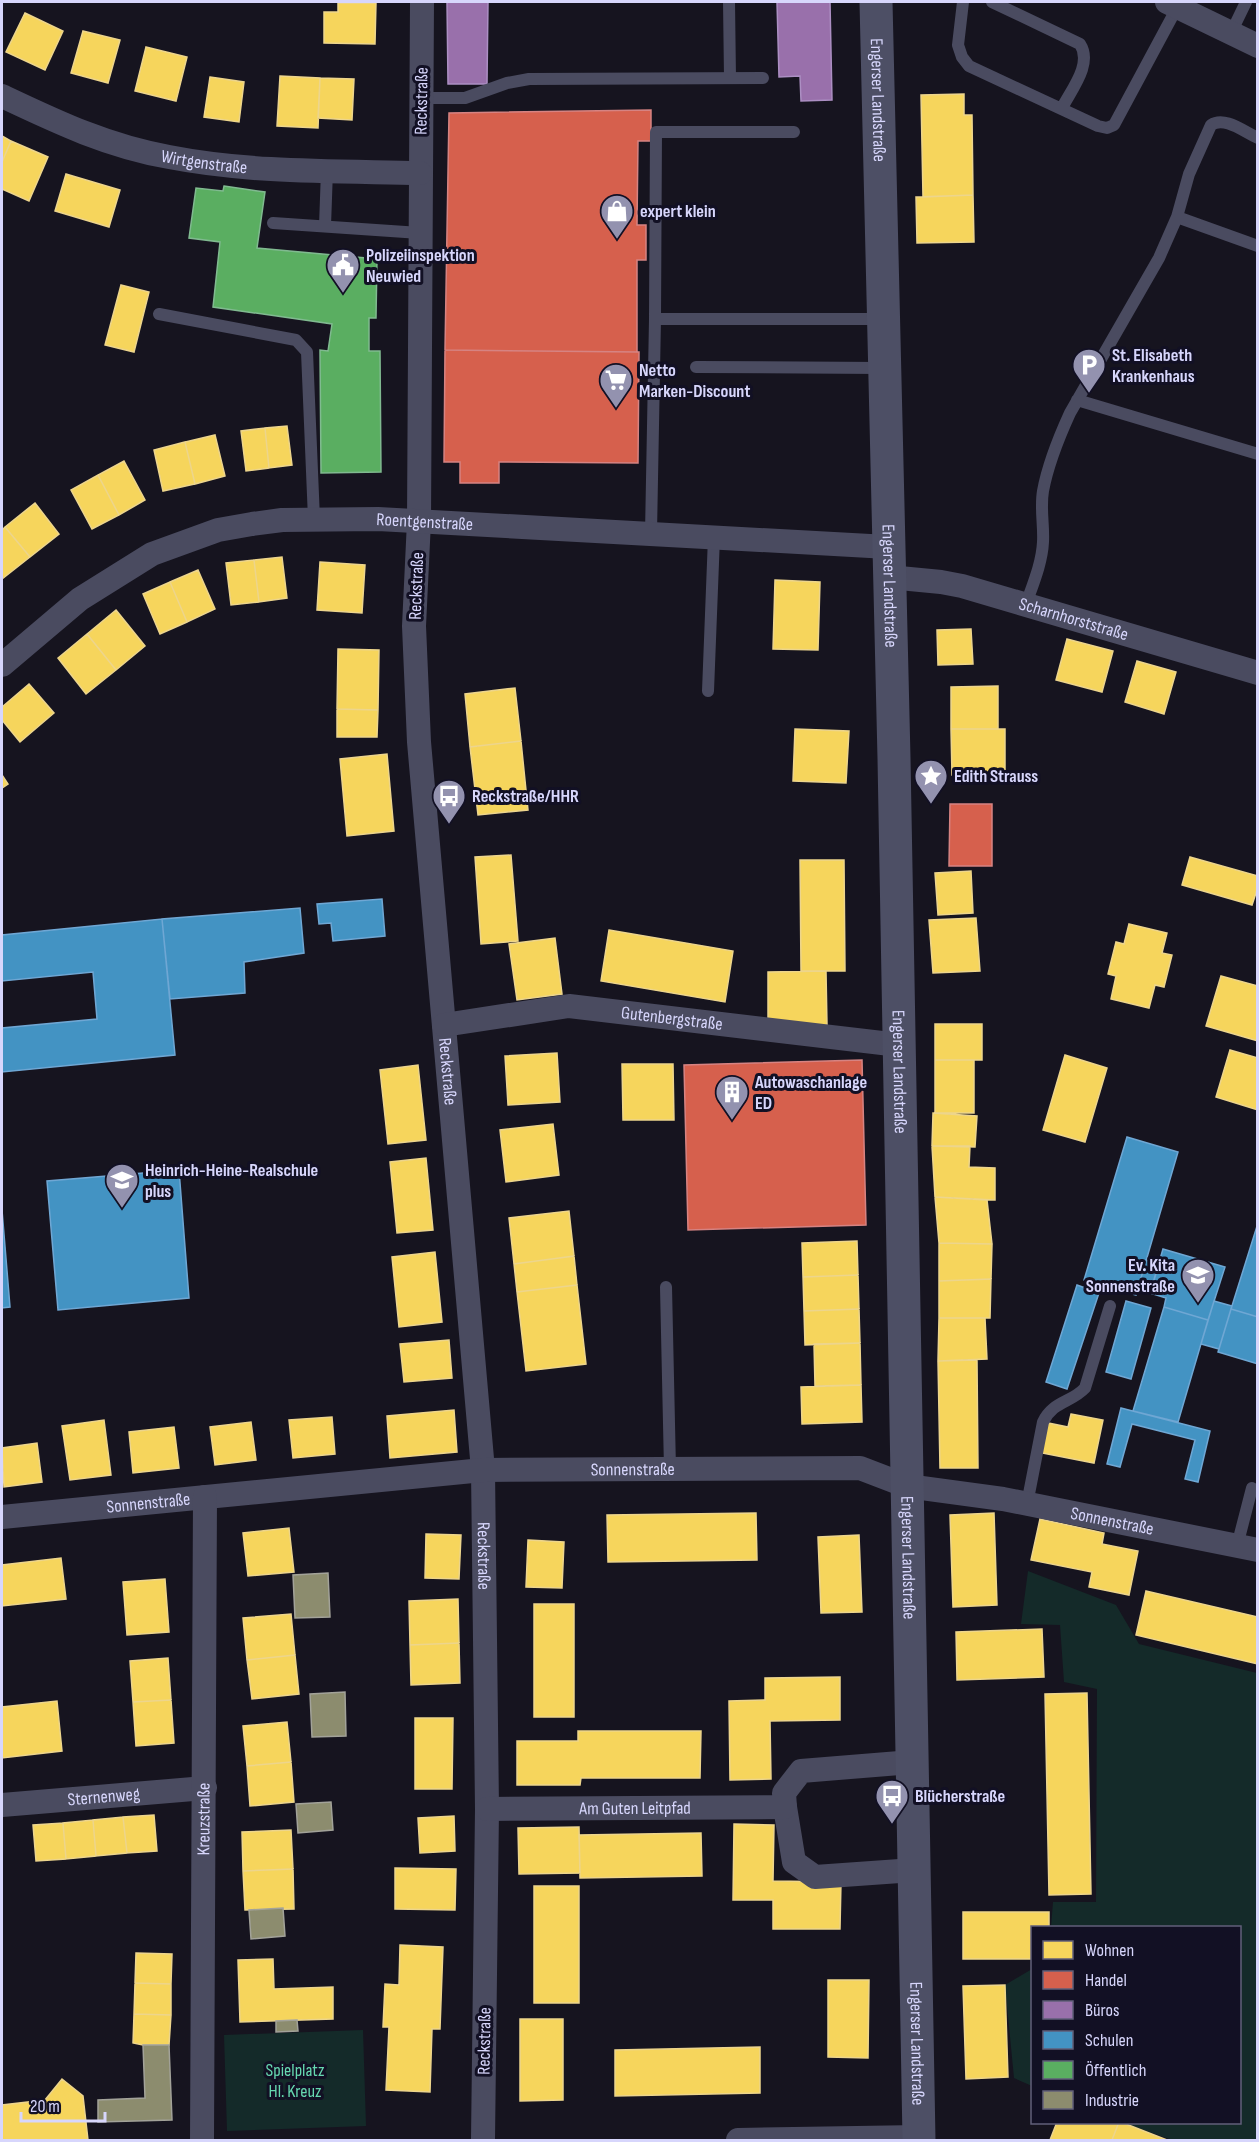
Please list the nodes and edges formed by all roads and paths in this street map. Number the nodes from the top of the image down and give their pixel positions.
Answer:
1 (422, 2) edge
2 (729, 2) edge
3 (876, 2) edge
4 (963, 2) edge
5 (992, 2) edge
6 (1246, 2) edge
7 (1175, 3) edge
8 (1231, 33) junction
9 (1257, 46) edge
10 (730, 78) junction
11 (763, 78) dead end
12 (2, 96) edge
13 (421, 98) junction
14 (1062, 108) junction
15 (794, 132) dead end
16 (1257, 138) edge
17 (327, 170) junction
18 (420, 173) junction
19 (1177, 218) junction
20 (273, 223) dead end
21 (325, 226) junction
22 (420, 233) junction
23 (1257, 246) edge
24 (159, 314) dead end
25 (655, 319) junction
26 (883, 319) junction
27 (696, 367) dead end
28 (884, 368) junction
29 (1077, 400) junction
30 (1257, 454) edge
31 (314, 519) junction
32 (418, 521) junction
33 (651, 533) junction
34 (714, 537) junction
35 (888, 562) junction
36 (1026, 604) junction
37 (2, 664) edge
38 (1257, 673) edge
39 (708, 691) dead end
40 (444, 1025) junction
41 (899, 1045) junction
42 (666, 1287) dead end
43 (1110, 1306) dead end
44 (670, 1469) junction
45 (483, 1470) junction
46 (907, 1486) junction
47 (1252, 1488) dead end
48 (206, 1497) junction
49 (1027, 1504) junction
50 (2, 1517) edge
51 (1247, 1548) edge
52 (912, 1762) junction
53 (205, 1788) junction
54 (2, 1805) edge
55 (785, 1807) junction
56 (487, 1809) junction
57 (914, 1870) junction
58 (923, 2139) edge
59 (202, 2140) edge
60 (483, 2140) edge
61 (738, 2140) edge

1 - 13 street, Reckstraße
2 - 10 lane
3 - 26 main road, Engerser Landstraße
4 - 14 lane
5 - 14 lane
6 - 8 lane
7 - 8 street
7 - 14 lane
8 - 9 street
10 - 11 lane
10 - 13 lane
12 - 17 street, Wirtgenstraße
13 - 18 street, Reckstraße
15 - 25 lane
16 - 19 lane
17 - 18 street, Wirtgenstraße
17 - 21 lane
18 - 22 street, Reckstraße
19 - 23 lane
19 - 29 lane
20 - 21 lane
21 - 22 lane
22 - 32 street, Reckstraße
24 - 31 lane
25 - 26 lane
25 - 33 lane
26 - 28 main road, Engerser Landstraße
27 - 28 lane
28 - 35 main road, Engerser Landstraße
29 - 30 lane
29 - 36 lane
31 - 32 street, Roentgenstraße
31 - 37 street, Roentgenstraße
32 - 33 street, Roentgenstraße
32 - 40 street, Reckstraße
33 - 34 street, Roentgenstraße
34 - 35 street, Roentgenstraße
34 - 39 lane
35 - 36 street, Scharnhorststraße
35 - 41 main road, Engerser Landstraße
36 - 38 street, Scharnhorststraße
40 - 41 street, Gutenbergstraße
40 - 45 street, Reckstraße
41 - 46 main road, Engerser Landstraße
42 - 44 lane
43 - 49 lane
44 - 45 street, Sonnenstraße
44 - 46 street, Sonnenstraße
45 - 48 street, Sonnenstraße
45 - 56 street, Reckstraße
46 - 49 street, Sonnenstraße
46 - 52 main road, Engerser Landstraße
47 - 51 lane
48 - 50 street, Sonnenstraße
48 - 53 street, Kreuzstraße
49 - 51 street, Sonnenstraße
52 - 55 street
52 - 57 main road, Engerser Landstraße
53 - 54 street, Sternenweg
53 - 59 street, Kreuzstraße
55 - 56 street, Am Guten Leitpfad
55 - 57 street
56 - 60 street, Reckstraße
57 - 58 main road, Engerser Landstraße
58 - 61 street

